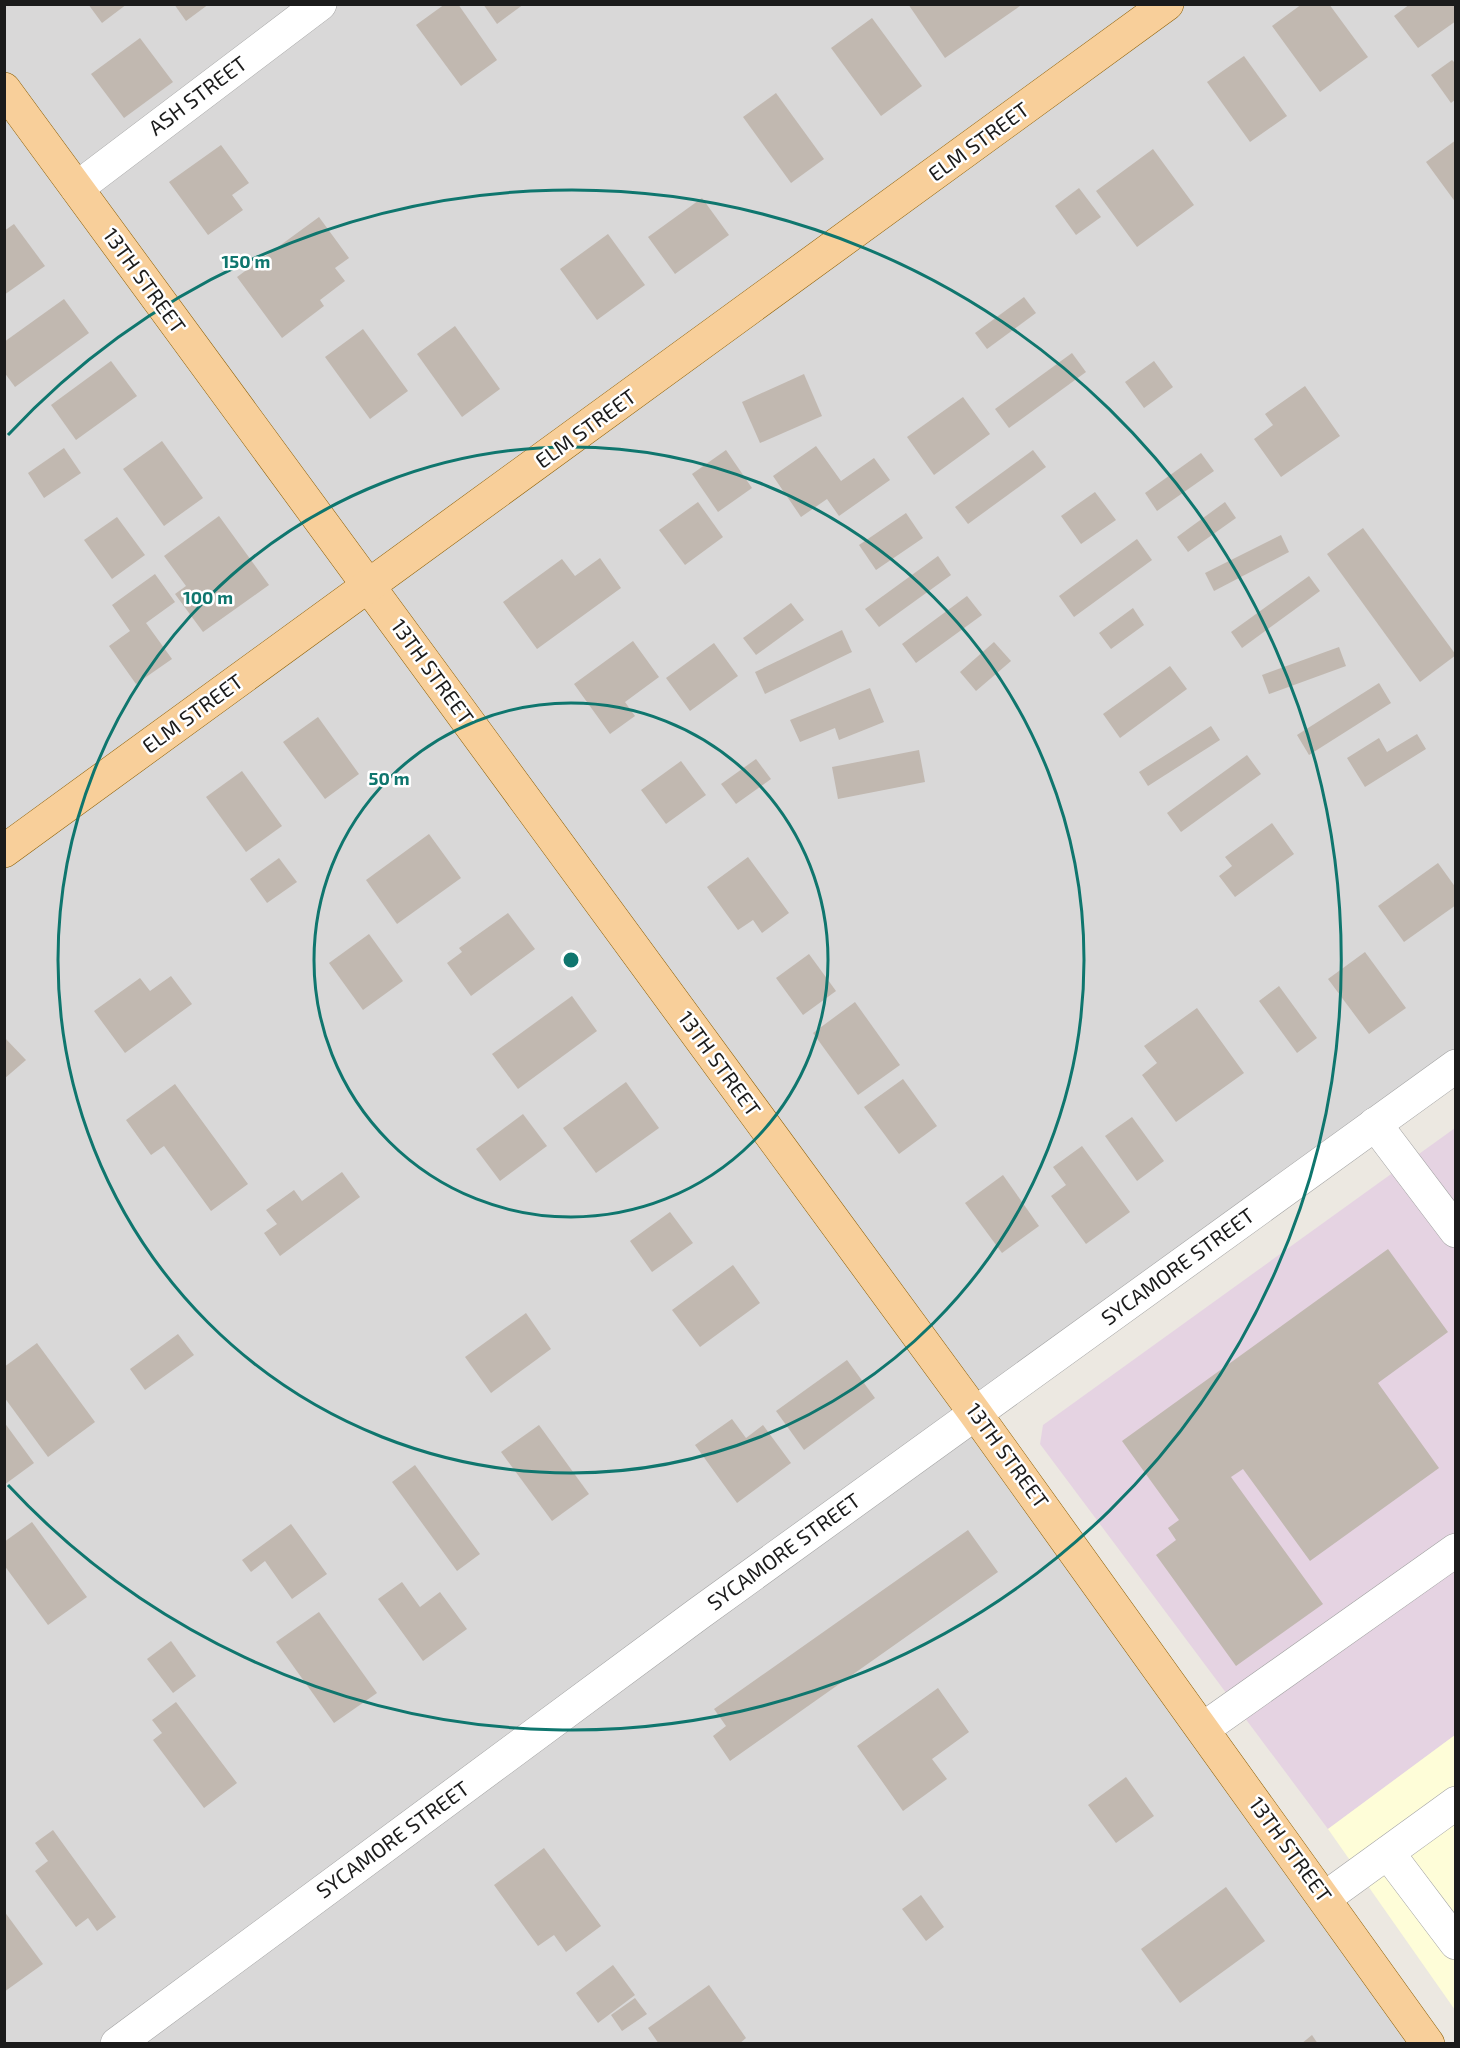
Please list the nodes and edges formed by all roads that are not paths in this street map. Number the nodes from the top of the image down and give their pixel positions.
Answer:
1 (320, 4) edge
2 (1167, 4) edge
3 (4, 89) edge
4 (77, 188) junction
5 (369, 587) junction
6 (4, 851) edge
7 (1455, 1066) edge
8 (1375, 1124) junction
9 (1455, 1231) edge
10 (975, 1413) junction
11 (1455, 1550) edge
12 (1203, 1729) junction
13 (1455, 1803) edge
14 (1388, 1853) junction
15 (1325, 1898) junction
16 (1455, 1943) edge
17 (117, 2043) edge
18 (1428, 2043) edge

1 - 4 street, ASH STREET
2 - 5 main road, ELM STREET
3 - 4 main road, 13TH STREET
4 - 5 main road, 13TH STREET
5 - 6 main road, ELM STREET
5 - 10 main road, 13TH STREET
7 - 8 street, SYCAMORE STREET
8 - 9 street
8 - 10 street, SYCAMORE STREET
10 - 12 main road, 13TH STREET
10 - 17 street, SYCAMORE STREET
11 - 12 street
12 - 15 main road, 13TH STREET
13 - 14 street
14 - 15 street
14 - 16 street
15 - 18 main road, 13TH STREET

